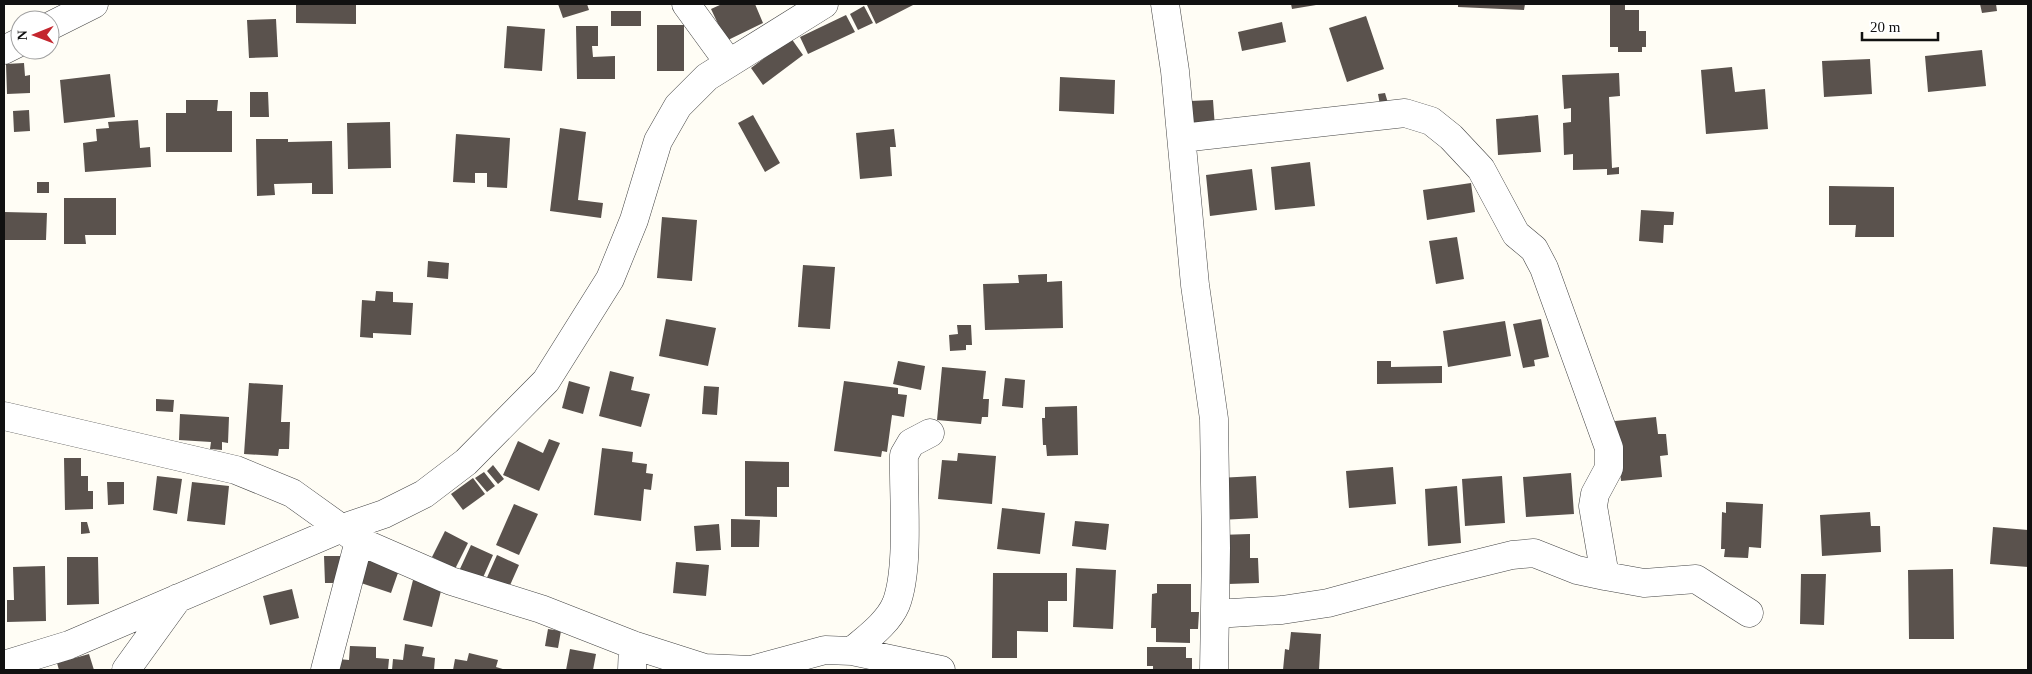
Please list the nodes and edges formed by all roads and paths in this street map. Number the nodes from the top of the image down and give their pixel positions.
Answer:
1 (94, 4) edge
2 (686, 4) edge
3 (824, 4) edge
4 (1165, 4) edge
5 (60, 21) edge
6 (728, 63) junction
7 (1182, 138) junction
8 (4, 416) edge
9 (930, 433) dead end
10 (350, 535) junction
11 (1605, 576) junction
12 (178, 598) junction
13 (1749, 613) dead end
14 (1214, 614) junction
15 (852, 651) junction
16 (633, 658) edge
17 (4, 666) edge
18 (126, 670) edge
19 (325, 670) edge
20 (941, 670) edge
21 (1214, 670) edge

1 - 5 street
2 - 6 street
3 - 6 street
4 - 7 street
6 - 10 street
7 - 11 street
7 - 14 street
8 - 10 street
9 - 15 street
10 - 12 street
10 - 16 street
10 - 19 street
11 - 13 street
11 - 14 street
12 - 17 street
12 - 18 street
14 - 21 street
15 - 16 street
15 - 20 street

